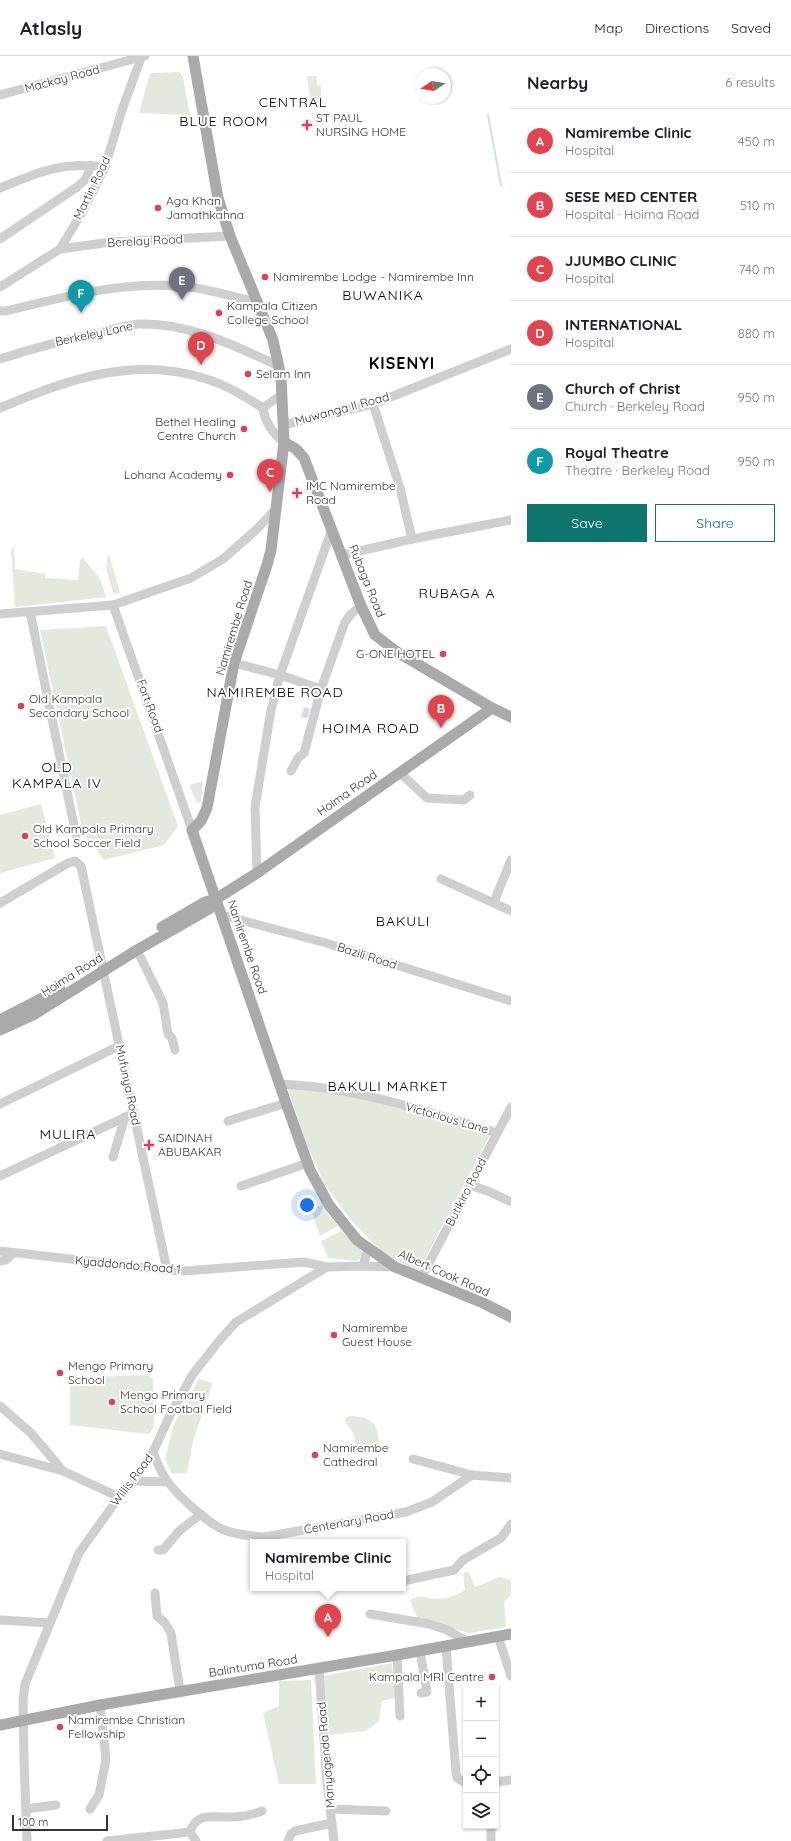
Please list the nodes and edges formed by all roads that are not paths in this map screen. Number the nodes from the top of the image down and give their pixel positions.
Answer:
1 (193, 56) edge
2 (144, 57) edge
3 (0, 96) edge
4 (91, 165) junction
5 (105, 167) junction
6 (0, 188) edge
7 (230, 236) junction
8 (0, 239) edge
9 (60, 249) junction
10 (0, 287) edge
11 (259, 302) junction
12 (0, 310) edge
13 (511, 349) edge
14 (0, 359) edge
15 (279, 366) junction
16 (282, 394) junction
17 (373, 404) junction
18 (0, 408) edge
19 (263, 408) junction
20 (283, 425) junction
21 (284, 442) junction
22 (276, 509) junction
23 (511, 520) edge
24 (332, 529) junction
25 (412, 539) junction
26 (342, 555) junction
27 (113, 605) junction
28 (361, 606) junction
29 (30, 612) junction
30 (0, 614) edge
31 (234, 663) junction
32 (280, 675) junction
33 (321, 689) junction
34 (492, 708) junction
35 (511, 717) edge
36 (291, 771) dead end
37 (399, 772) junction
38 (470, 795) dead end
39 (185, 808) junction
40 (201, 821) junction
41 (192, 830) junction
42 (76, 835) dead end
43 (511, 860) edge
44 (257, 873) junction
45 (441, 879) dead end
46 (216, 899) junction
47 (494, 902) junction
48 (0, 903) edge
49 (511, 912) edge
50 (222, 915) junction
51 (137, 950) junction
52 (103, 968) junction
53 (511, 1001) edge
54 (1, 1021) edge
55 (119, 1046) junction
56 (175, 1050) dead end
57 (280, 1084) junction
58 (286, 1103) junction
59 (0, 1104) edge
60 (511, 1107) edge
61 (130, 1115) junction
62 (228, 1121) dead end
63 (497, 1133) junction
64 (113, 1157) dead end
65 (308, 1163) junction
66 (0, 1176) edge
67 (470, 1185) junction
68 (241, 1186) dead end
69 (511, 1202) edge
70 (368, 1249) junction
71 (0, 1251) edge
72 (13, 1253) junction
73 (0, 1261) edge
74 (363, 1266) junction
75 (327, 1267) junction
76 (395, 1267) junction
77 (167, 1270) junction
78 (421, 1278) junction
79 (511, 1317) edge
80 (0, 1406) edge
81 (153, 1452) junction
82 (0, 1454) edge
83 (413, 1459) dead end
84 (63, 1471) junction
85 (472, 1476) junction
86 (511, 1478) edge
87 (134, 1481) junction
88 (168, 1482) junction
89 (119, 1496) junction
90 (201, 1514) junction
91 (511, 1524) edge
92 (158, 1550) dead end
93 (406, 1580) edge
94 (155, 1593) dead end
95 (370, 1614) dead end
96 (0, 1620) edge
97 (50, 1623) junction
98 (511, 1634) edge
99 (498, 1636) junction
100 (468, 1642) junction
101 (446, 1646) junction
102 (420, 1651) junction
103 (397, 1655) junction
104 (319, 1668) junction
105 (511, 1676) edge
106 (180, 1691) junction
107 (421, 1693) dead end
108 (100, 1705) junction
109 (400, 1716) dead end
110 (24, 1720) junction
111 (12, 1722) junction
112 (0, 1725) edge
113 (0, 1732) edge
114 (511, 1780) edge
115 (463, 1781) edge
116 (499, 1782) edge
117 (56, 1804) dead end
118 (90, 1809) dead end
119 (330, 1809) junction
120 (26, 1810) junction
121 (262, 1811) dead end
122 (386, 1811) dead end
123 (332, 1823) junction
124 (490, 1829) edge
125 (190, 1832) junction
126 (27, 1841) edge
127 (107, 1841) edge
128 (196, 1841) edge
129 (288, 1841) edge
130 (334, 1841) edge
131 (491, 1841) edge

1 - 7 main road, Namirembe Road
2 - 3 street, Mackay Road
2 - 5 street, Martin Road
4 - 5 street
4 - 6 street
4 - 8 street
5 - 9 street, Martin Road
7 - 9 street, Berelay Road
7 - 11 main road, Namirembe Road
9 - 10 street, Martin Road
11 - 12 street
11 - 15 main road, Namirembe Road
13 - 17 street, Muwanga II Road
14 - 15 street, Berkeley Lane
15 - 16 main road, Namirembe Road
16 - 19 street
16 - 20 main road, Namirembe Road
17 - 20 street, Muwanga II Road
17 - 25 street
18 - 19 street
19 - 21 street
20 - 21 main road, Namirembe Road
21 - 22 main road, Namirembe Road
21 - 24 main road, Rubaga Road
22 - 27 street
22 - 31 main road, Namirembe Road
23 - 25 street
24 - 26 main road, Rubaga Road
24 - 32 street
25 - 26 street
26 - 28 main road, Rubaga Road
27 - 29 street
27 - 39 street, Fort Road
28 - 33 street
28 - 34 main road, Rubaga Road
29 - 30 street
29 - 42 street
31 - 32 street
31 - 40 main road, Namirembe Road
32 - 33 street
32 - 44 street
33 - 36 street
34 - 35 main road, Rubaga Road
34 - 37 main road, Hoima Road
37 - 38 street
37 - 44 main road, Hoima Road
39 - 40 street
39 - 41 street, Fort Road
40 - 41 main road, Namirembe Road
41 - 46 main road, Namirembe Road
43 - 47 street
44 - 46 main road, Hoima Road
45 - 47 street
46 - 50 main road, Namirembe Road
46 - 51 main road, Hoima Road
46 - 52 main road, Hoima Road
47 - 49 street
48 - 52 street, Mufunya Road
50 - 53 street, Bazili Road
50 - 57 main road, Namirembe Road
51 - 52 main road, Hoima Road
51 - 56 street
52 - 54 main road, Hoima Road
52 - 55 street, Mufunya Road
55 - 59 street
55 - 61 street, Mufunya Road
57 - 58 main road, Namirembe Road
57 - 63 street, Victorious Lane
58 - 62 street
58 - 65 main road, Namirembe Road
60 - 63 street, Butikiro Road
61 - 64 street
61 - 66 street
61 - 77 street, Mufunya Road
63 - 67 street, Butikiro Road
65 - 68 street
65 - 70 main road, Namirembe Road
67 - 69 street
67 - 78 street, Butikiro Road
70 - 74 street
70 - 76 main road, Albert Cook Road
71 - 72 street, Kyaddondo Road 1
72 - 73 street
72 - 77 street, Kyaddondo Road 1
74 - 75 street, Willis Road
74 - 76 street, Willis Road
75 - 77 street, Kyaddondo Road 1
75 - 81 street, Willis Road
76 - 78 main road, Albert Cook Road
78 - 79 main road, Albert Cook Road
80 - 84 street
81 - 87 street, Willis Road
81 - 88 street, Centenary Road
82 - 84 street
83 - 85 street
84 - 89 street
85 - 86 street
85 - 90 street, Centenary Road
87 - 88 street
87 - 89 street, Willis Road
88 - 90 street, Centenary Road
89 - 97 street, Willis Road
90 - 92 street
91 - 93 street
94 - 106 street
95 - 100 street
96 - 97 street
97 - 110 street, Willis Road
98 - 99 main road, Balintuma Road
99 - 100 main road, Balintuma Road
99 - 105 street
100 - 101 main road, Balintuma Road
101 - 102 main road, Balintuma Road
101 - 115 street
102 - 103 main road, Balintuma Road
102 - 107 street
103 - 104 main road, Balintuma Road
103 - 109 street
104 - 106 main road, Balintuma Road
104 - 119 street, Manyagenda Road
106 - 108 main road, Balintuma Road
108 - 110 main road, Balintuma Road
108 - 118 street
110 - 111 main road, Balintuma Road
110 - 120 street, Willis Road
111 - 112 main road, Balintuma Road
111 - 113 street
114 - 116 street
117 - 120 street
119 - 122 street
119 - 123 street, Manyagenda Road
120 - 126 street, Willis Road
121 - 125 street
123 - 129 street
123 - 130 street, Manyagenda Road
124 - 131 street
125 - 127 street
125 - 128 street

